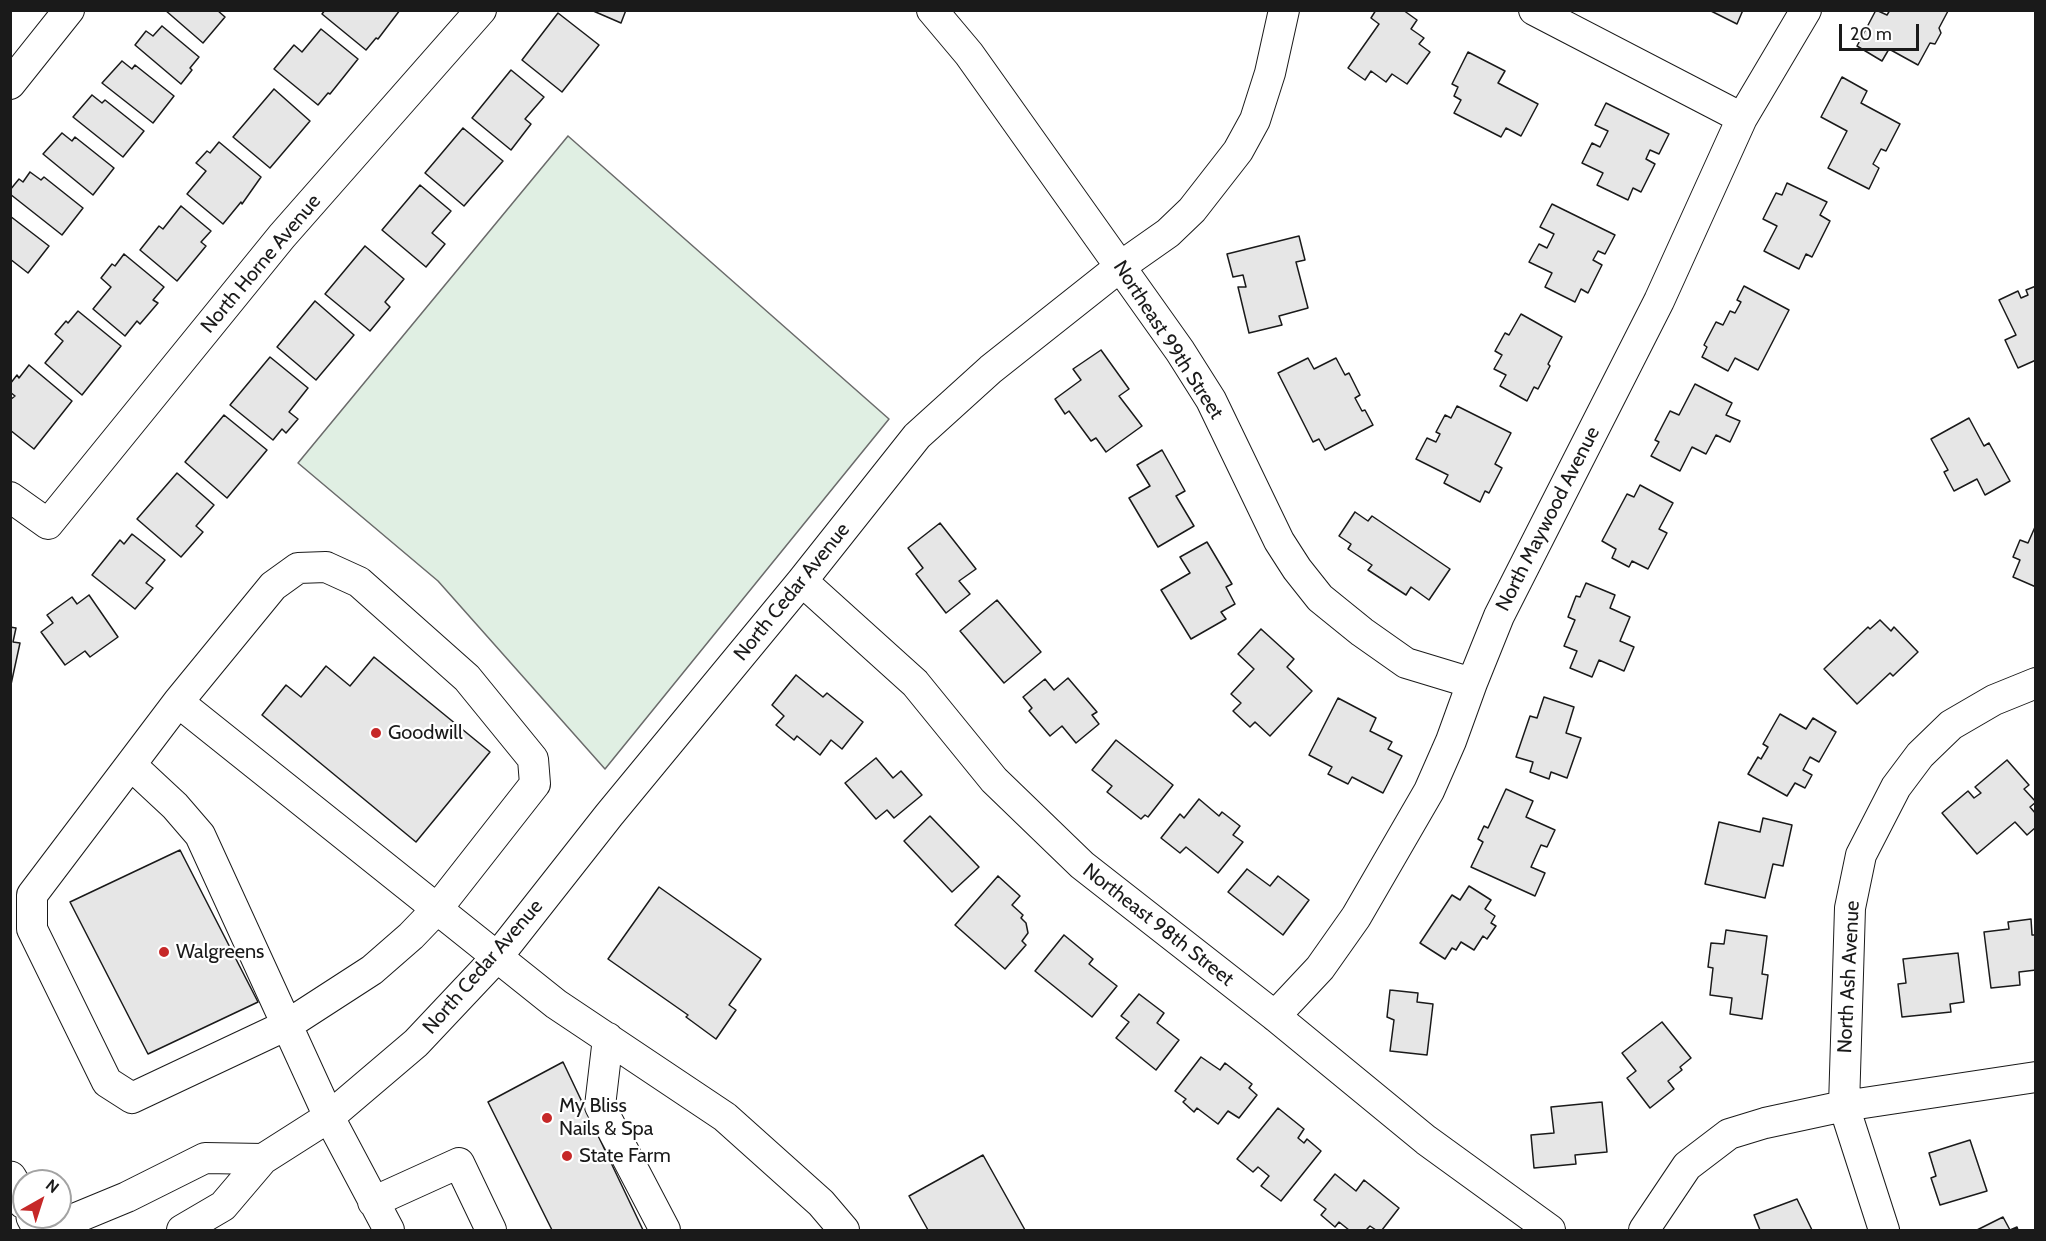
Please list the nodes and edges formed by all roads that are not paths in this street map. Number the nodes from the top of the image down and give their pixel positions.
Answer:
1 (69, 10) edge
2 (482, 10) edge
3 (932, 10) edge
4 (1284, 10) edge
5 (1534, 10) edge
6 (1806, 10) edge
7 (10, 84) edge
8 (1742, 118) junction
9 (1121, 266) junction
10 (10, 496) edge
11 (802, 581) junction
12 (1472, 683) junction
13 (2036, 683) edge
14 (178, 702) junction
15 (131, 765) junction
16 (437, 909) junction
17 (498, 956) junction
18 (1275, 1016) junction
19 (287, 1025) junction
20 (608, 1038) junction
21 (2036, 1077) edge
22 (1844, 1106) junction
23 (329, 1117) junction
24 (263, 1159) junction
25 (373, 1202) junction
26 (47, 1230) edge
27 (182, 1230) edge
28 (389, 1230) edge
29 (492, 1230) edge
30 (665, 1230) edge
31 (844, 1230) edge
32 (1550, 1230) edge
33 (1644, 1230) edge
34 (1884, 1230) edge

1 - 7 street
2 - 10 street, North Horne Avenue
3 - 9 street, Northeast 99th Street
4 - 9 street, North Cedar Avenue
5 - 8 street
6 - 8 street, North Maywood Avenue
8 - 12 street, North Maywood Avenue
9 - 11 street, North Cedar Avenue
9 - 12 street, Northeast 99th Street
11 - 17 street, North Cedar Avenue
11 - 18 street, Northeast 98th Street
12 - 18 street, North Maywood Avenue
13 - 22 street, North Ash Avenue
14 - 15 street
14 - 16 street
14 - 16 street
15 - 19 street
15 - 19 street
16 - 17 street
16 - 19 street
17 - 20 street
17 - 23 street, North Cedar Avenue
18 - 32 street, Northeast 98th Street
19 - 23 street
20 - 30 street
20 - 31 street
21 - 22 street
22 - 33 street
22 - 34 street, North Ash Avenue
23 - 24 street, North Cedar Avenue
23 - 25 street
24 - 26 street
24 - 27 street, North Cedar Avenue
25 - 28 street
25 - 29 street

